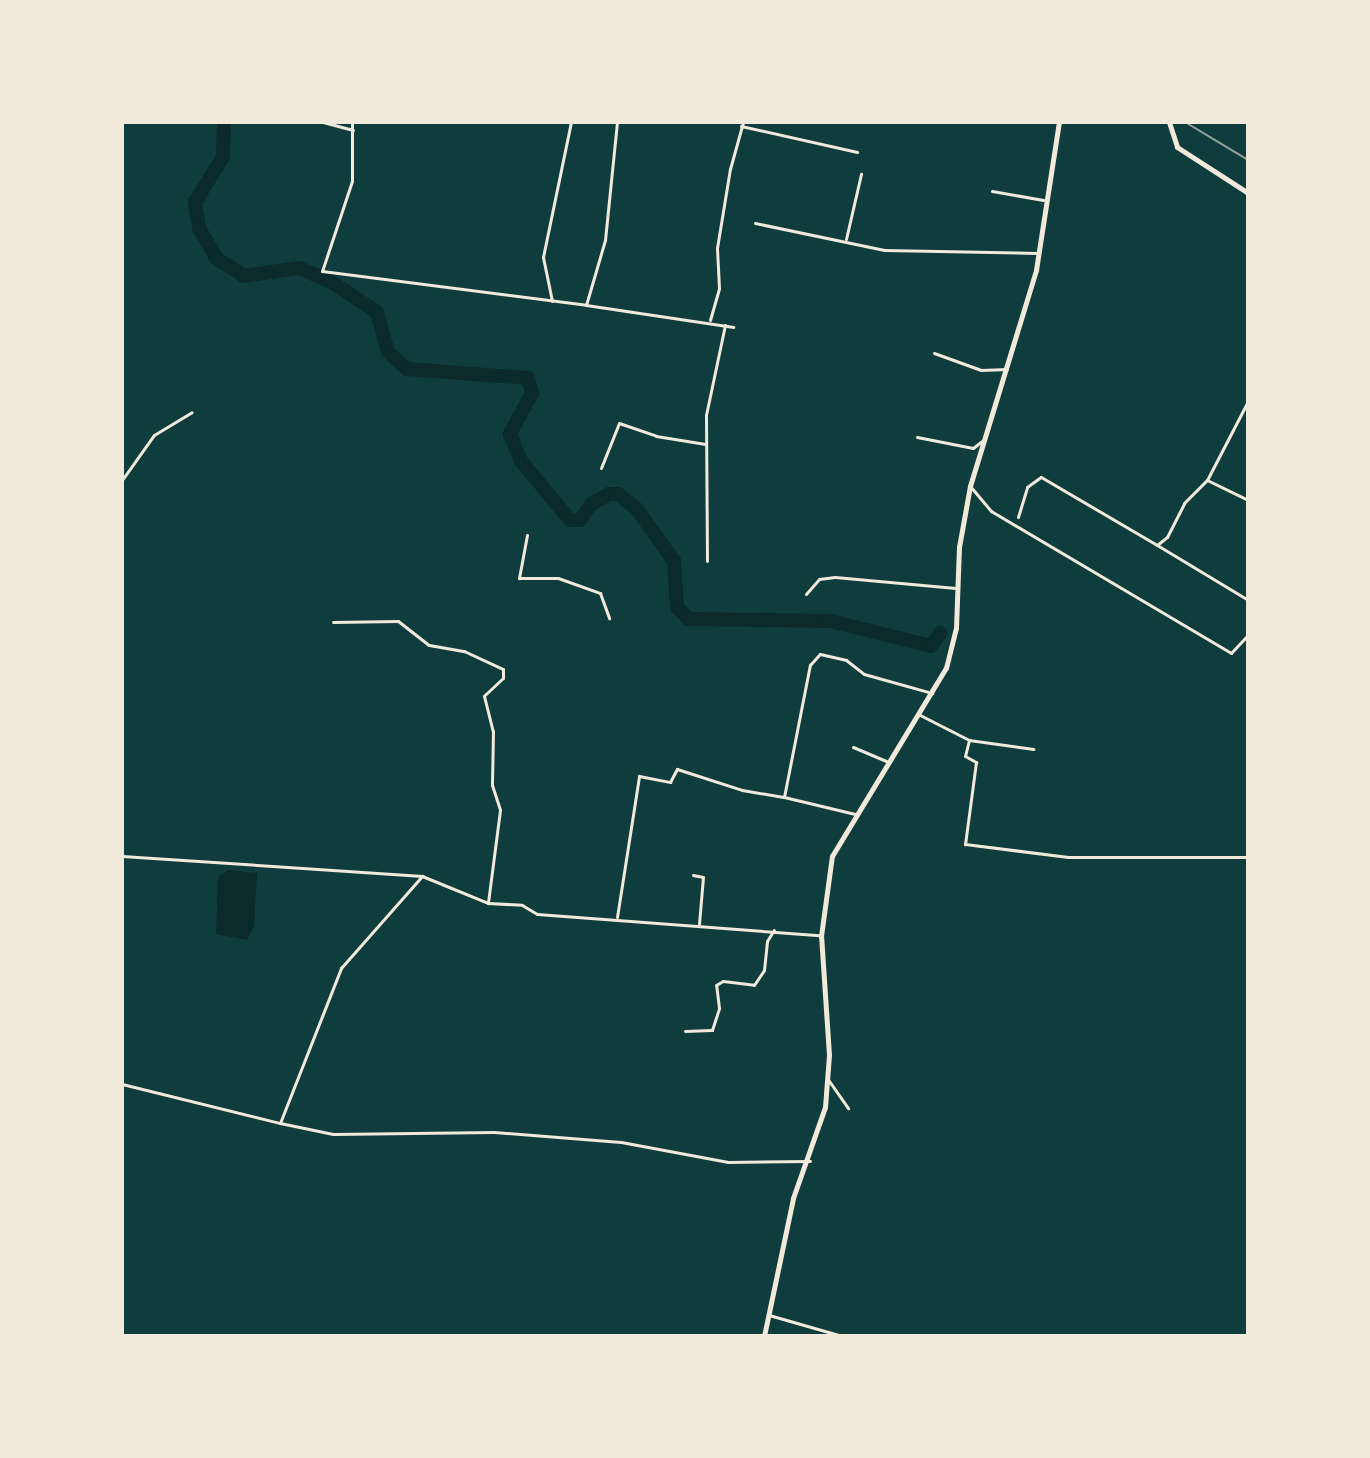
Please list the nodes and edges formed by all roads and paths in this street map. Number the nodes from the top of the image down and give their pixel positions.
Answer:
1 (323, 122) edge
2 (352, 122) edge
3 (571, 122) edge
4 (617, 122) edge
5 (1059, 122) edge
6 (1169, 122) edge
7 (742, 124) edge
8 (353, 130) junction
9 (857, 152) dead end
10 (861, 174) dead end
11 (992, 191) dead end
12 (1248, 193) edge
13 (1043, 200) junction
14 (755, 223) dead end
15 (846, 239) junction
16 (1037, 253) junction
17 (552, 301) junction
18 (586, 305) junction
19 (710, 320) junction
20 (725, 325) junction
21 (733, 327) dead end
22 (934, 353) dead end
23 (1007, 369) junction
24 (1248, 401) edge
25 (192, 412) dead end
26 (917, 437) dead end
27 (982, 441) junction
28 (705, 444) junction
29 (601, 468) dead end
30 (122, 480) edge
31 (1207, 480) junction
32 (970, 486) junction
33 (1248, 500) edge
34 (1018, 517) dead end
35 (527, 535) dead end
36 (1157, 545) junction
37 (707, 561) dead end
38 (960, 587) junction
39 (806, 594) dead end
40 (1248, 600) edge
41 (609, 618) dead end
42 (333, 622) dead end
43 (1248, 635) edge
44 (932, 693) junction
45 (920, 715) junction
46 (969, 740) junction
47 (853, 747) dead end
48 (1033, 749) dead end
49 (889, 762) junction
50 (784, 797) junction
51 (856, 815) junction
52 (122, 856) edge
53 (1248, 857) edge
54 (693, 875) dead end
55 (422, 876) junction
56 (488, 903) junction
57 (617, 917) junction
58 (699, 924) junction
59 (774, 930) junction
60 (821, 936) junction
61 (685, 1031) dead end
62 (827, 1078) junction
63 (122, 1084) edge
64 (848, 1108) dead end
65 (280, 1123) junction
66 (810, 1161) junction
67 (769, 1315) junction
68 (764, 1336) edge
69 (842, 1336) edge

1 - 8 street
2 - 8 street
3 - 17 street
4 - 18 street
5 - 13 main road
6 - 12 main road
7 - 9 street
7 - 19 street
8 - 17 street
10 - 15 street
11 - 13 street
13 - 16 main road
14 - 15 street
15 - 16 street
16 - 23 main road
17 - 18 street
18 - 19 street
19 - 20 street
20 - 21 street
20 - 28 street
22 - 23 street
23 - 27 main road
24 - 31 street
25 - 30 street
26 - 27 street
27 - 32 main road
28 - 29 street
28 - 37 street
31 - 33 street
31 - 36 street
32 - 38 main road
32 - 43 street
34 - 36 street
35 - 41 street
36 - 40 street
38 - 39 street
38 - 44 main road
42 - 56 street
44 - 45 main road
44 - 50 street
45 - 46 street
45 - 49 main road
46 - 48 street
46 - 53 street
47 - 49 street
49 - 51 main road
50 - 51 street
50 - 57 street
51 - 60 main road
52 - 55 street
54 - 58 street
55 - 56 street
55 - 65 street
56 - 57 street
57 - 58 street
58 - 59 street
59 - 60 street
59 - 61 street
60 - 62 main road
62 - 64 street
62 - 66 main road
63 - 65 street
65 - 66 street
66 - 67 main road
67 - 68 main road
67 - 69 street

